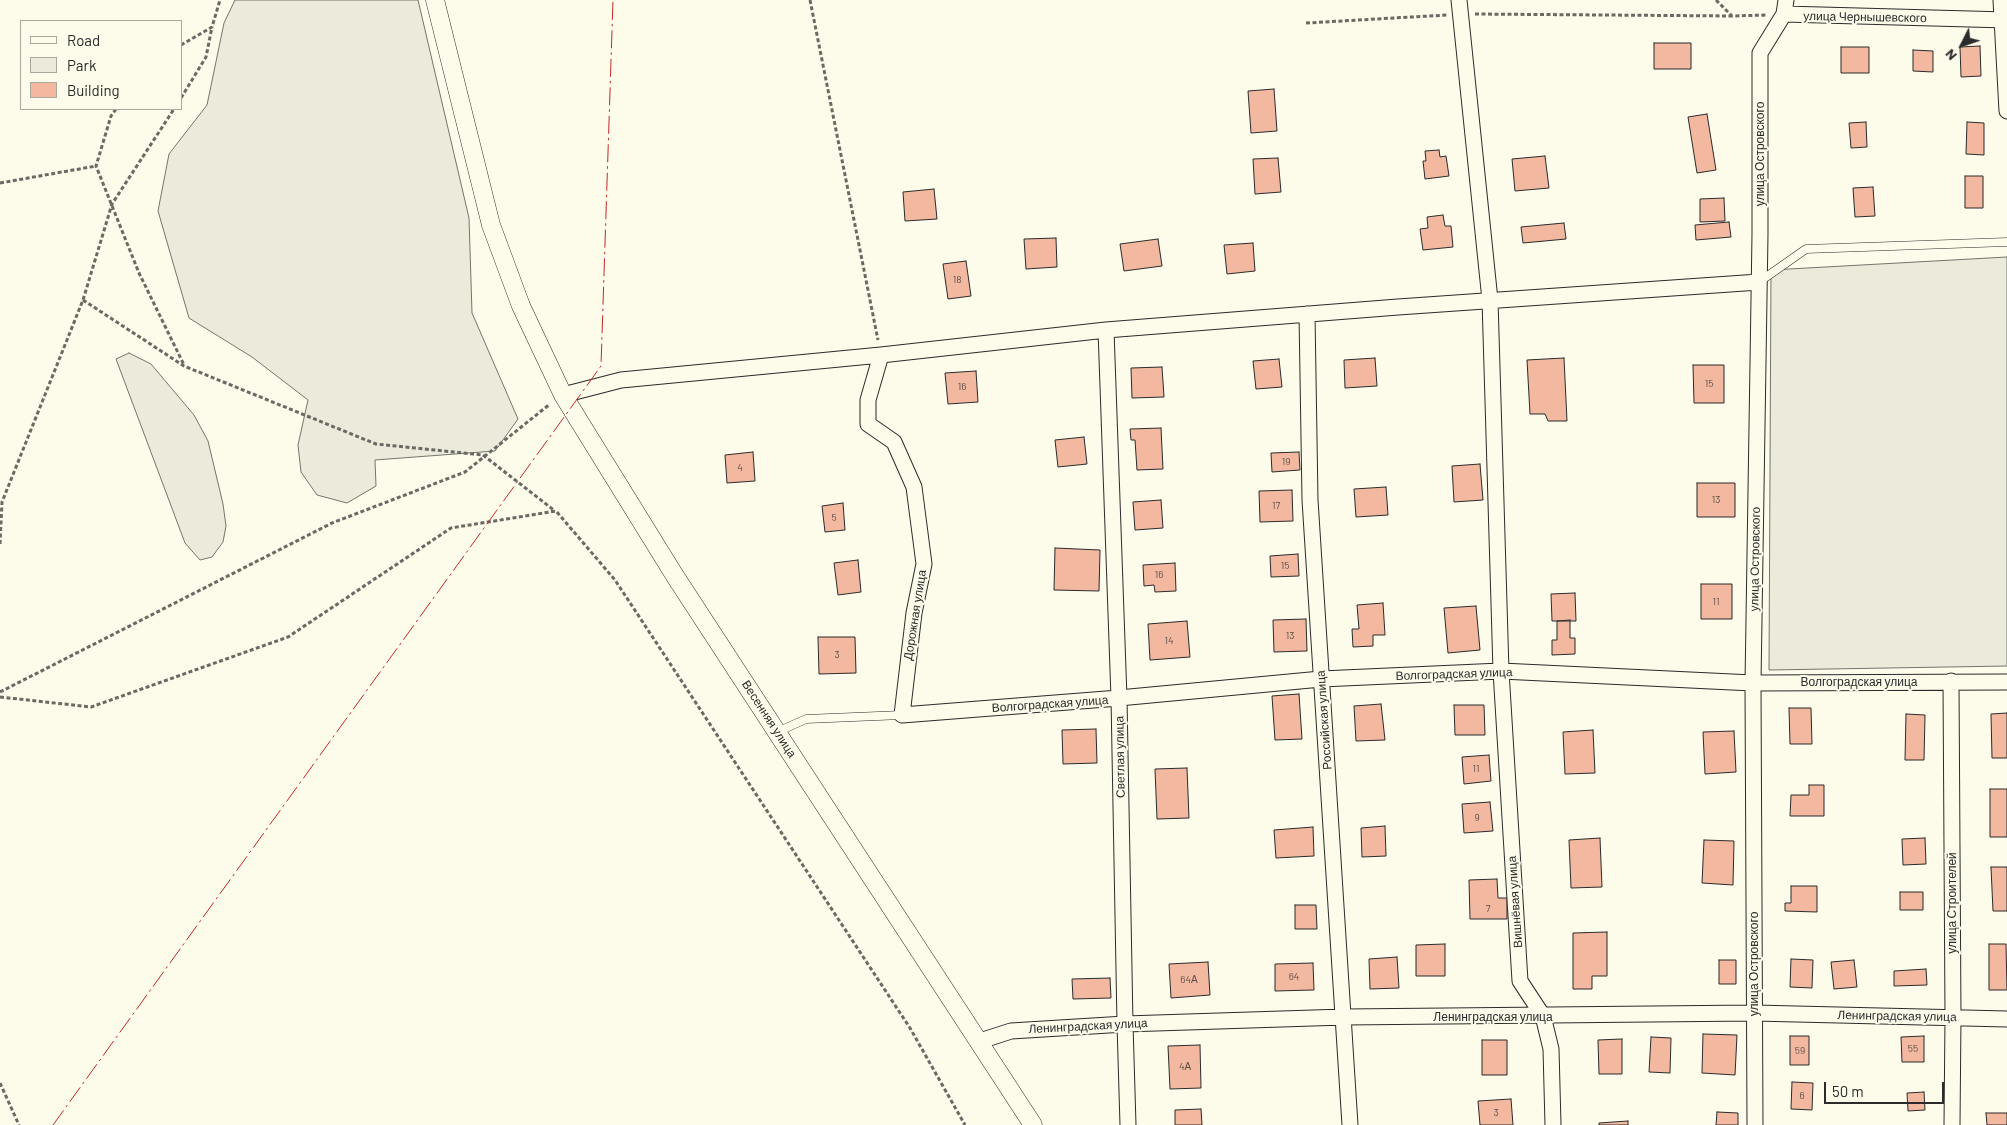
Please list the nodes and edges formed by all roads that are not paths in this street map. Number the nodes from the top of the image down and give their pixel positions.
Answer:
1 (435, 0) edge
2 (2001, 0) edge
3 (1459, 7) edge
4 (1785, 7) edge
5 (2004, 20) edge
6 (2007, 111) edge
7 (2007, 242) edge
8 (1759, 282) junction
9 (1490, 300) junction
10 (1307, 314) junction
11 (1106, 330) junction
12 (881, 354) junction
13 (563, 395) junction
14 (1501, 671) junction
15 (1321, 679) junction
16 (1951, 681) junction
17 (2007, 682) edge
18 (1753, 683) junction
19 (1119, 698) junction
20 (902, 715) junction
21 (778, 732) junction
22 (1754, 1013) junction
23 (1543, 1016) junction
24 (1344, 1017) junction
25 (1953, 1017) junction
26 (2007, 1019) edge
27 (1125, 1024) junction
28 (980, 1041) junction
29 (1033, 1125) edge
30 (1128, 1125) edge
31 (1350, 1125) edge
32 (1553, 1125) edge
33 (1755, 1125) edge
34 (1952, 1125) edge

1 - 13 street, Весенняя улица
2 - 5 street
3 - 9 street, Вишнёвая улица
4 - 5 street, улица Чернышевского
4 - 8 street, улица Островского
5 - 6 street
7 - 8 lane
8 - 9 street
8 - 18 street, улица Островского
9 - 10 street
9 - 14 street, Вишнёвая улица
10 - 11 street
10 - 15 street, Российская улица
11 - 12 street
11 - 19 street, Светлая улица
12 - 13 street
12 - 20 street, Дорожная улица
13 - 21 street, Весенняя улица
14 - 15 street, Волгоградская улица
14 - 18 street, Волгоградская улица
14 - 23 street, Вишнёвая улица
15 - 19 street, Волгоградская улица
15 - 24 street, Российская улица
16 - 17 street, Волгоградская улица
16 - 18 street, Волгоградская улица
16 - 25 street, улица Строителей
18 - 22 street, улица Островского
19 - 20 street, Волгоградская улица
19 - 27 street, Светлая улица
20 - 21 lane
21 - 28 street, Весенняя улица
22 - 23 street, Ленинградская улица
22 - 25 street, Ленинградская улица
22 - 33 street, улица Островского
23 - 24 street, Ленинградская улица
23 - 32 street, Вишнёвая улица
24 - 27 street, Ленинградская улица
24 - 31 street, Российская улица
25 - 26 street, Ленинградская улица
25 - 34 street, улица Строителей
27 - 28 street, Ленинградская улица
27 - 30 street, Светлая улица
28 - 29 street, Весенняя улица

